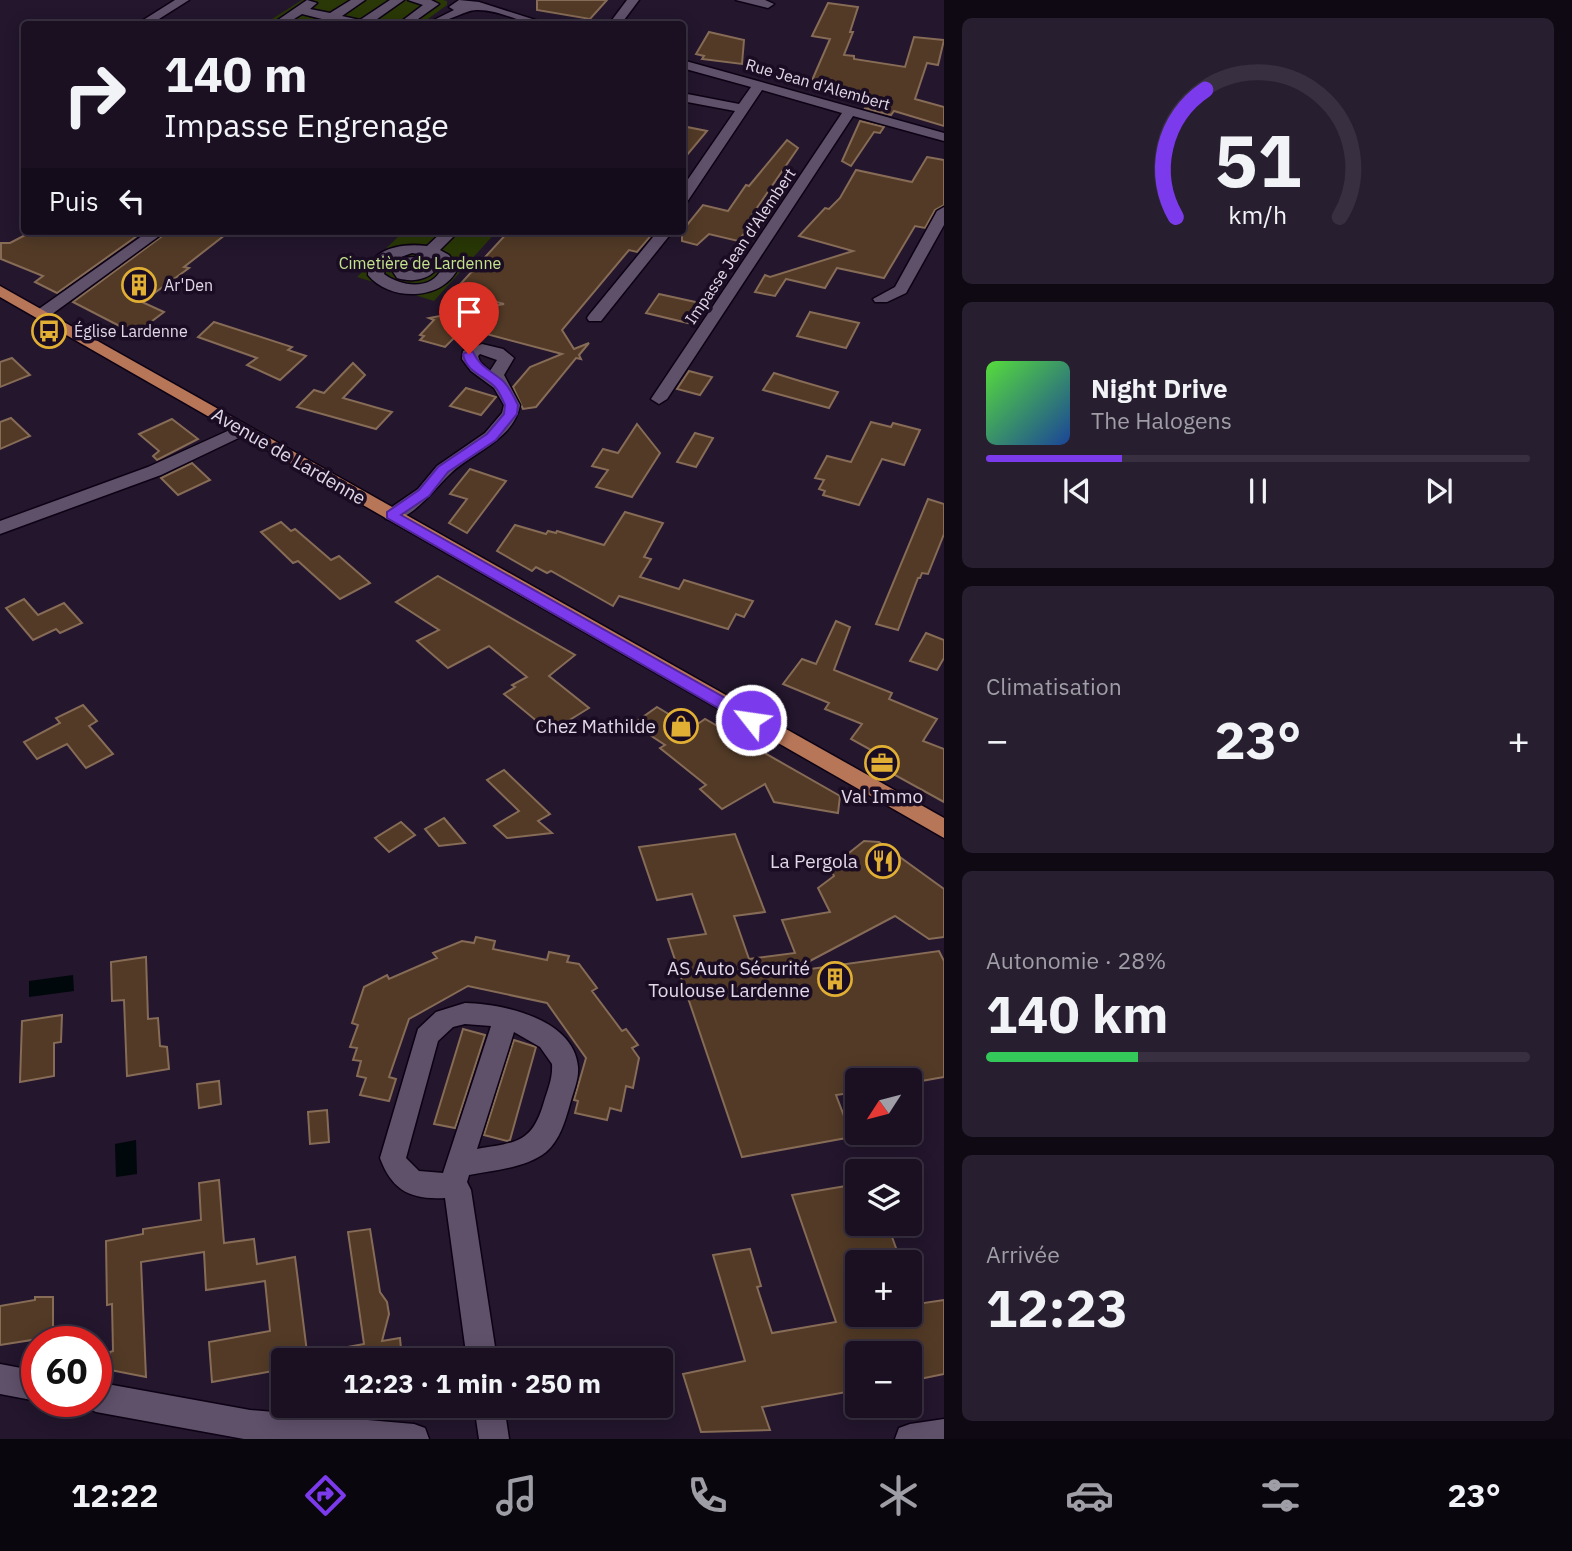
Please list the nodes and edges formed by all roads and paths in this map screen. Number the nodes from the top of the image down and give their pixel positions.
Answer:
1 (183, 0) edge
2 (316, 0) edge
3 (359, 0) edge
4 (398, 0) edge
5 (414, 0) edge
6 (633, 0) edge
7 (742, 0) edge
8 (466, 4) edge
9 (768, 4) dead end
10 (300, 10) junction
11 (148, 21) edge
12 (283, 21) edge
13 (328, 21) edge
14 (366, 21) edge
15 (408, 21) edge
16 (437, 21) edge
17 (531, 21) edge
18 (617, 21) edge
19 (686, 65) edge
20 (759, 85) junction
21 (686, 98) edge
22 (742, 109) junction
23 (850, 111) junction
24 (944, 137) edge
25 (686, 193) edge
26 (944, 211) edge
27 (153, 235) edge
28 (449, 235) edge
29 (663, 235) edge
30 (380, 260) junction
31 (426, 262) junction
32 (400, 276) junction
33 (0, 291) edge
34 (881, 299) dead end
35 (43, 314) junction
36 (595, 318) dead end
37 (499, 384) dead end
38 (659, 399) dead end
39 (243, 429) junction
40 (392, 515) junction
41 (0, 528) edge
42 (944, 829) edge
43 (506, 1019) junction
44 (457, 1174) junction
45 (480, 1348) edge
46 (0, 1379) edge
47 (21, 1383) edge
48 (112, 1400) edge
49 (491, 1418) edge
50 (944, 1434) edge
51 (414, 1439) edge
52 (494, 1439) edge
53 (910, 1439) edge

1 - 11 street
2 - 10 street
3 - 13 street
4 - 14 street
5 - 15 street
6 - 18 street
7 - 9 street
8 - 16 street
8 - 17 street
10 - 12 street
10 - 13 street
19 - 20 street, Rue Jean d'Alembert
20 - 22 street
20 - 23 street, Rue Jean d'Alembert
21 - 22 street
22 - 25 street
23 - 24 street, Rue Jean d'Alembert
23 - 38 street, Impasse Jean d'Alembert
26 - 34 street
27 - 35 street
28 - 31 street
29 - 36 street
30 - 31 street
30 - 32 street
30 - 32 street
31 - 32 street
31 - 32 street
33 - 35 main road, Avenue de Lardenne
35 - 39 main road, Avenue de Lardenne
37 - 40 street
39 - 40 main road, Avenue de Lardenne
39 - 41 street
40 - 42 main road, Avenue de Lardenne
43 - 44 street
43 - 44 street
43 - 44 street
44 - 45 street
46 - 47 street
48 - 51 street
49 - 52 street
50 - 53 street

